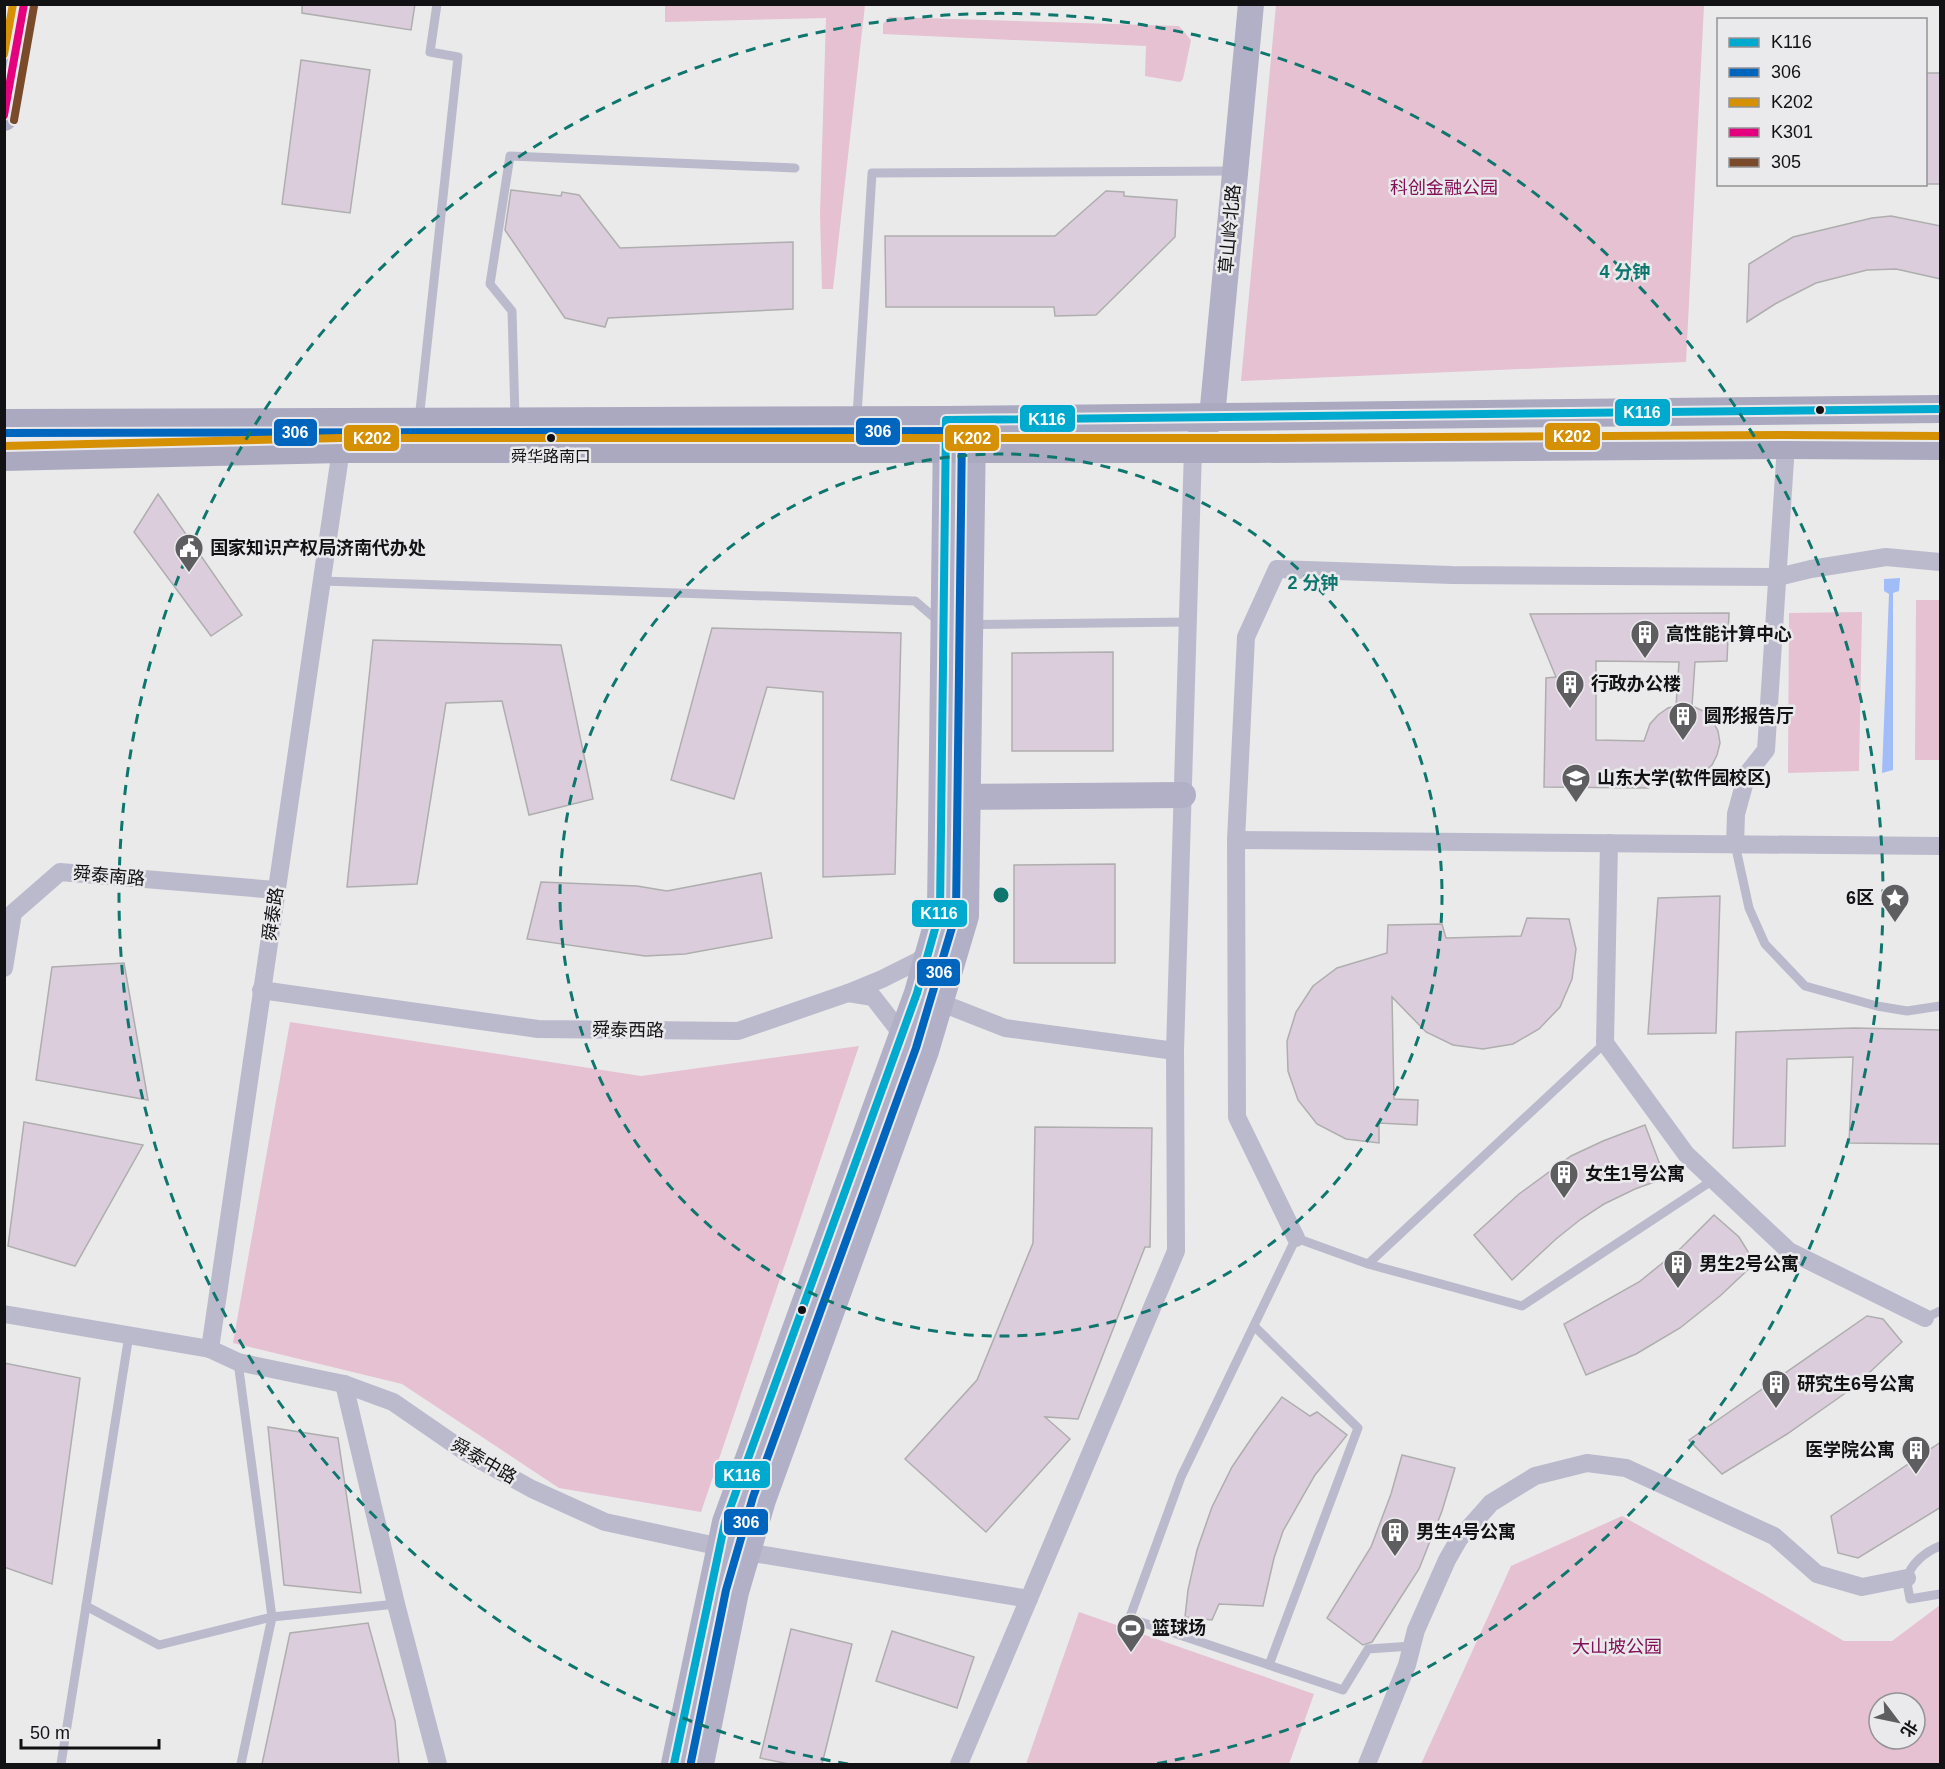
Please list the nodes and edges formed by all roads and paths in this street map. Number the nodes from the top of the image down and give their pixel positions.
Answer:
1 (24, 4) edge
2 (437, 4) edge
3 (1251, 4) edge
4 (4, 118) edge
5 (795, 168) dead end
6 (1235, 171) junction
7 (1941, 409) edge
8 (1212, 417) junction
9 (857, 420) junction
10 (945, 420) junction
11 (974, 420) junction
12 (419, 422) junction
13 (515, 422) junction
14 (4, 423) edge
15 (1786, 445) junction
16 (1941, 446) edge
17 (341, 449) junction
18 (959, 449) junction
19 (1193, 449) junction
20 (4, 457) edge
21 (1941, 561) edge
22 (1778, 577) junction
23 (322, 581) junction
24 (1188, 622) junction
25 (944, 625) junction
26 (970, 625) junction
27 (1183, 795) junction
28 (941, 796) junction
29 (967, 797) junction
30 (1236, 840) junction
31 (1609, 843) junction
32 (1735, 844) junction
33 (1941, 846) edge
34 (276, 890) junction
35 (966, 916) junction
36 (928, 952) junction
37 (4, 968) edge
38 (261, 990) junction
39 (848, 993) junction
40 (917, 993) junction
41 (940, 1003) junction
42 (1941, 1006) edge
43 (900, 1039) junction
44 (1605, 1042) junction
45 (1175, 1051) junction
46 (1713, 1180) junction
47 (1296, 1238) junction
48 (1368, 1264) junction
49 (4, 1314) edge
50 (1933, 1315) edge
51 (1254, 1326) junction
52 (129, 1335) junction
53 (210, 1349) junction
54 (238, 1362) junction
55 (344, 1384) junction
56 (1941, 1546) edge
57 (734, 1550) junction
58 (1907, 1578) junction
59 (1941, 1594) edge
60 (1029, 1599) junction
61 (396, 1604) junction
62 (86, 1606) junction
63 (272, 1617) junction
64 (1129, 1618) junction
65 (1123, 1636) dead end
66 (1412, 1646) junction
67 (1269, 1665) junction
68 (61, 1764) edge
69 (241, 1764) edge
70 (438, 1764) edge
71 (674, 1764) edge
72 (701, 1764) edge
73 (959, 1764) edge
74 (1367, 1764) edge

1 - 4 main road
2 - 12 lane
3 - 6 main road, 草山岭北路
5 - 13 lane
6 - 8 main road, 草山岭北路
6 - 9 lane
7 - 8 main road
8 - 11 main road
8 - 19 main road, 草山岭北路
9 - 10 main road
9 - 13 main road
10 - 11 main road
10 - 18 main road
11 - 18 main road
12 - 13 main road
12 - 14 main road
15 - 16 main road
15 - 19 main road
15 - 22 street
17 - 18 main road
17 - 20 main road
17 - 23 street, 舜泰路
18 - 19 main road
18 - 25 main road
18 - 26 main road
19 - 24 street
21 - 22 street
22 - 30 street
22 - 32 street
23 - 25 lane
23 - 34 street, 舜泰路
24 - 26 lane
24 - 27 street
25 - 26 lane
25 - 28 main road
26 - 29 main road
27 - 29 main road
27 - 45 street
28 - 29 main road
28 - 36 main road
29 - 35 main road
30 - 31 street
30 - 47 street
31 - 32 street
31 - 44 street
32 - 33 street
32 - 42 lane
34 - 37 street, 舜泰南路
34 - 38 street, 舜泰路
35 - 36 street, 舜泰西路
35 - 41 main road
36 - 39 street, 舜泰西路
36 - 40 main road
38 - 39 street, 舜泰西路
38 - 53 street, 舜泰路
39 - 43 street
40 - 41 street
40 - 43 main road
41 - 45 street
41 - 57 main road
43 - 57 main road
44 - 46 street
44 - 48 lane
45 - 60 street
46 - 48 lane
46 - 50 street
47 - 48 lane
47 - 51 lane
49 - 52 street
51 - 64 lane
51 - 67 lane
52 - 53 street
52 - 62 lane
53 - 54 street
54 - 55 street, 舜泰中路
54 - 63 lane
55 - 57 street, 舜泰中路
55 - 61 street
56 - 58 lane
57 - 60 street, 舜泰中路
57 - 71 main road
57 - 72 main road
58 - 59 lane
58 - 66 street
60 - 73 street
61 - 63 lane
61 - 70 street
62 - 63 lane
62 - 68 lane
63 - 69 lane
64 - 65 lane
64 - 67 lane
66 - 67 lane
66 - 74 street

